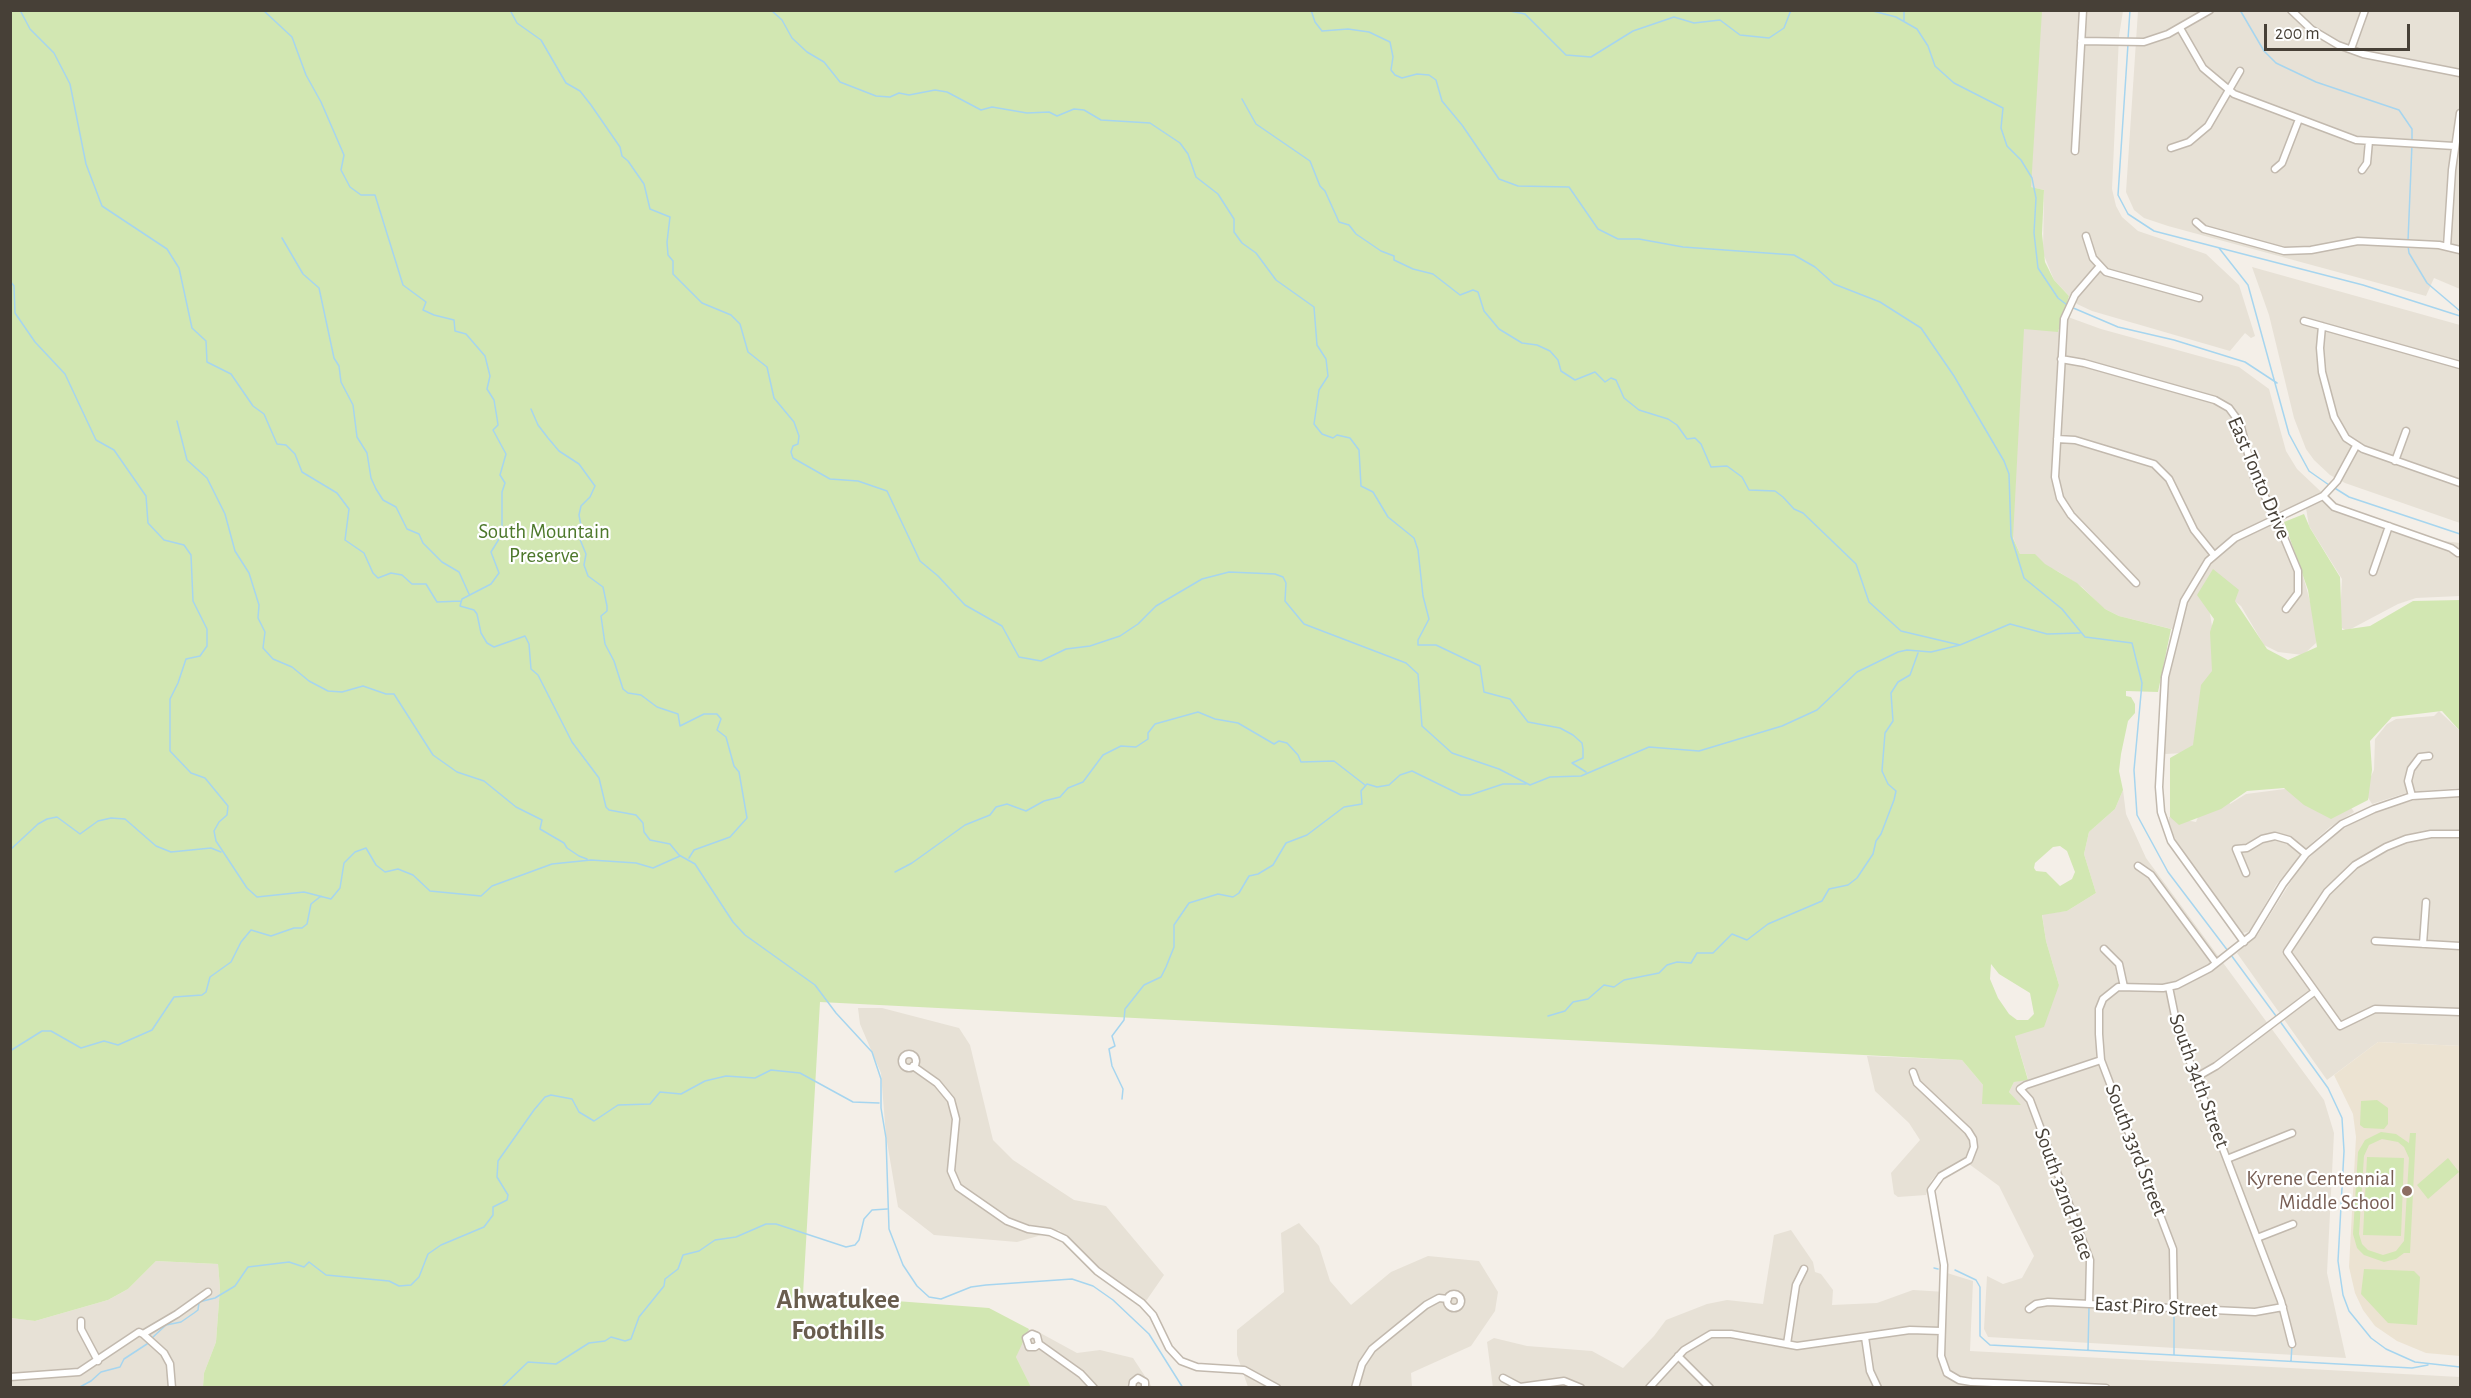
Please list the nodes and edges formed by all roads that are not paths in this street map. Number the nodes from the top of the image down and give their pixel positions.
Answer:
1 (2083, 10) edge
2 (2210, 10) edge
3 (2291, 10) edge
4 (2365, 10) edge
5 (2180, 28) junction
6 (2081, 41) junction
7 (2351, 49) junction
8 (2240, 71) dead end
9 (2460, 73) edge
10 (2228, 90) junction
11 (2460, 113) edge
12 (2299, 119) junction
13 (2369, 141) junction
14 (2454, 146) junction
15 (2171, 148) dead end
16 (2075, 151) dead end
17 (2275, 169) dead end
18 (2362, 170) dead end
19 (2196, 222) dead end
20 (2086, 236) dead end
21 (2447, 247) junction
22 (2460, 249) edge
23 (2100, 266) junction
24 (2199, 298) dead end
25 (2304, 321) dead end
26 (2322, 326) junction
27 (2061, 359) junction
28 (2460, 365) edge
29 (2406, 431) dead end
30 (2057, 439) junction
31 (2356, 446) junction
32 (2395, 461) junction
33 (2460, 483) edge
34 (2325, 494) junction
35 (2276, 518) junction
36 (2389, 526) junction
37 (2458, 553) dead end
38 (2214, 555) junction
39 (2373, 572) dead end
40 (2136, 583) dead end
41 (2286, 609) dead end
42 (2429, 756) dead end
43 (2460, 793) edge
44 (2412, 796) junction
45 (2460, 834) edge
46 (2306, 854) junction
47 (2138, 866) dead end
48 (2246, 873) dead end
49 (2426, 902) dead end
50 (2375, 941) dead end
51 (2244, 942) junction
52 (2423, 944) junction
53 (2460, 946) edge
54 (2104, 949) dead end
55 (2217, 963) junction
56 (2124, 987) junction
57 (2169, 987) junction
58 (2314, 992) junction
59 (2460, 1012) edge
60 (2101, 1060) junction
61 (913, 1066) dead end
62 (1913, 1072) dead end
63 (2195, 1078) junction
64 (2292, 1133) dead end
65 (2227, 1159) junction
66 (2293, 1224) dead end
67 (2257, 1238) junction
68 (1804, 1269) dead end
69 (208, 1292) dead end
70 (1448, 1299) dead end
71 (2090, 1303) junction
72 (2283, 1307) junction
73 (2174, 1308) junction
74 (2029, 1309) dead end
75 (81, 1321) dead end
76 (1941, 1331) junction
77 (143, 1334) junction
78 (1864, 1337) junction
79 (1039, 1344) dead end
80 (1787, 1344) junction
81 (2292, 1344) dead end
82 (1678, 1356) junction
83 (98, 1361) junction
84 (10, 1377) edge
85 (1503, 1378) dead end
86 (2042, 1387) edge
87 (172, 1388) edge
88 (1094, 1388) edge
89 (1132, 1388) edge
90 (1145, 1388) edge
91 (1277, 1388) edge
92 (1355, 1388) edge
93 (1581, 1388) edge
94 (1649, 1388) edge
95 (1710, 1388) edge
96 (1878, 1388) edge
97 (2106, 1388) edge

1 - 6 street
2 - 5 street
3 - 7 street
4 - 7 street
5 - 6 street
5 - 10 street
6 - 16 street
7 - 9 street
8 - 10 street
10 - 12 street
10 - 15 street
11 - 14 street
12 - 13 street
12 - 17 street
13 - 14 street
13 - 18 street
14 - 21 street
19 - 21 street
20 - 23 street
21 - 22 street
23 - 24 street
23 - 27 street
25 - 26 street
26 - 28 street
26 - 31 street
27 - 30 street
27 - 35 street, East Tonto Drive
29 - 32 street
30 - 38 street
30 - 40 street
31 - 32 street
31 - 34 street
32 - 33 street
34 - 35 street
34 - 36 street
35 - 38 street
35 - 41 street, East Tonto Drive
36 - 37 street
36 - 39 street
38 - 51 street
42 - 44 street
43 - 44 street
44 - 46 street
45 - 58 street
46 - 48 street
46 - 51 street
47 - 55 street
49 - 52 street
50 - 52 street
51 - 55 street
52 - 53 street
54 - 56 street
55 - 57 street
56 - 57 street
56 - 60 street, South 33rd Street
57 - 63 street, South 34th Street
58 - 59 street
58 - 63 street
60 - 71 street, South 32nd Place
60 - 73 street, South 33rd Street
61 - 91 street
62 - 76 street
63 - 65 street, South 34th Street
64 - 65 street
65 - 67 street, South 34th Street
66 - 67 street
67 - 72 street, South 34th Street
68 - 80 street
69 - 77 street
70 - 92 street
71 - 73 street, East Piro Street
71 - 74 street, East Piro Street
72 - 73 street, East Piro Street
72 - 81 street, South 34th Street
75 - 83 street
76 - 78 street
76 - 86 street
77 - 83 street
77 - 87 street
78 - 80 street
78 - 96 street
79 - 88 street
80 - 82 street
82 - 94 street
82 - 95 street
83 - 84 street
85 - 93 street
86 - 97 street
89 - 90 street

